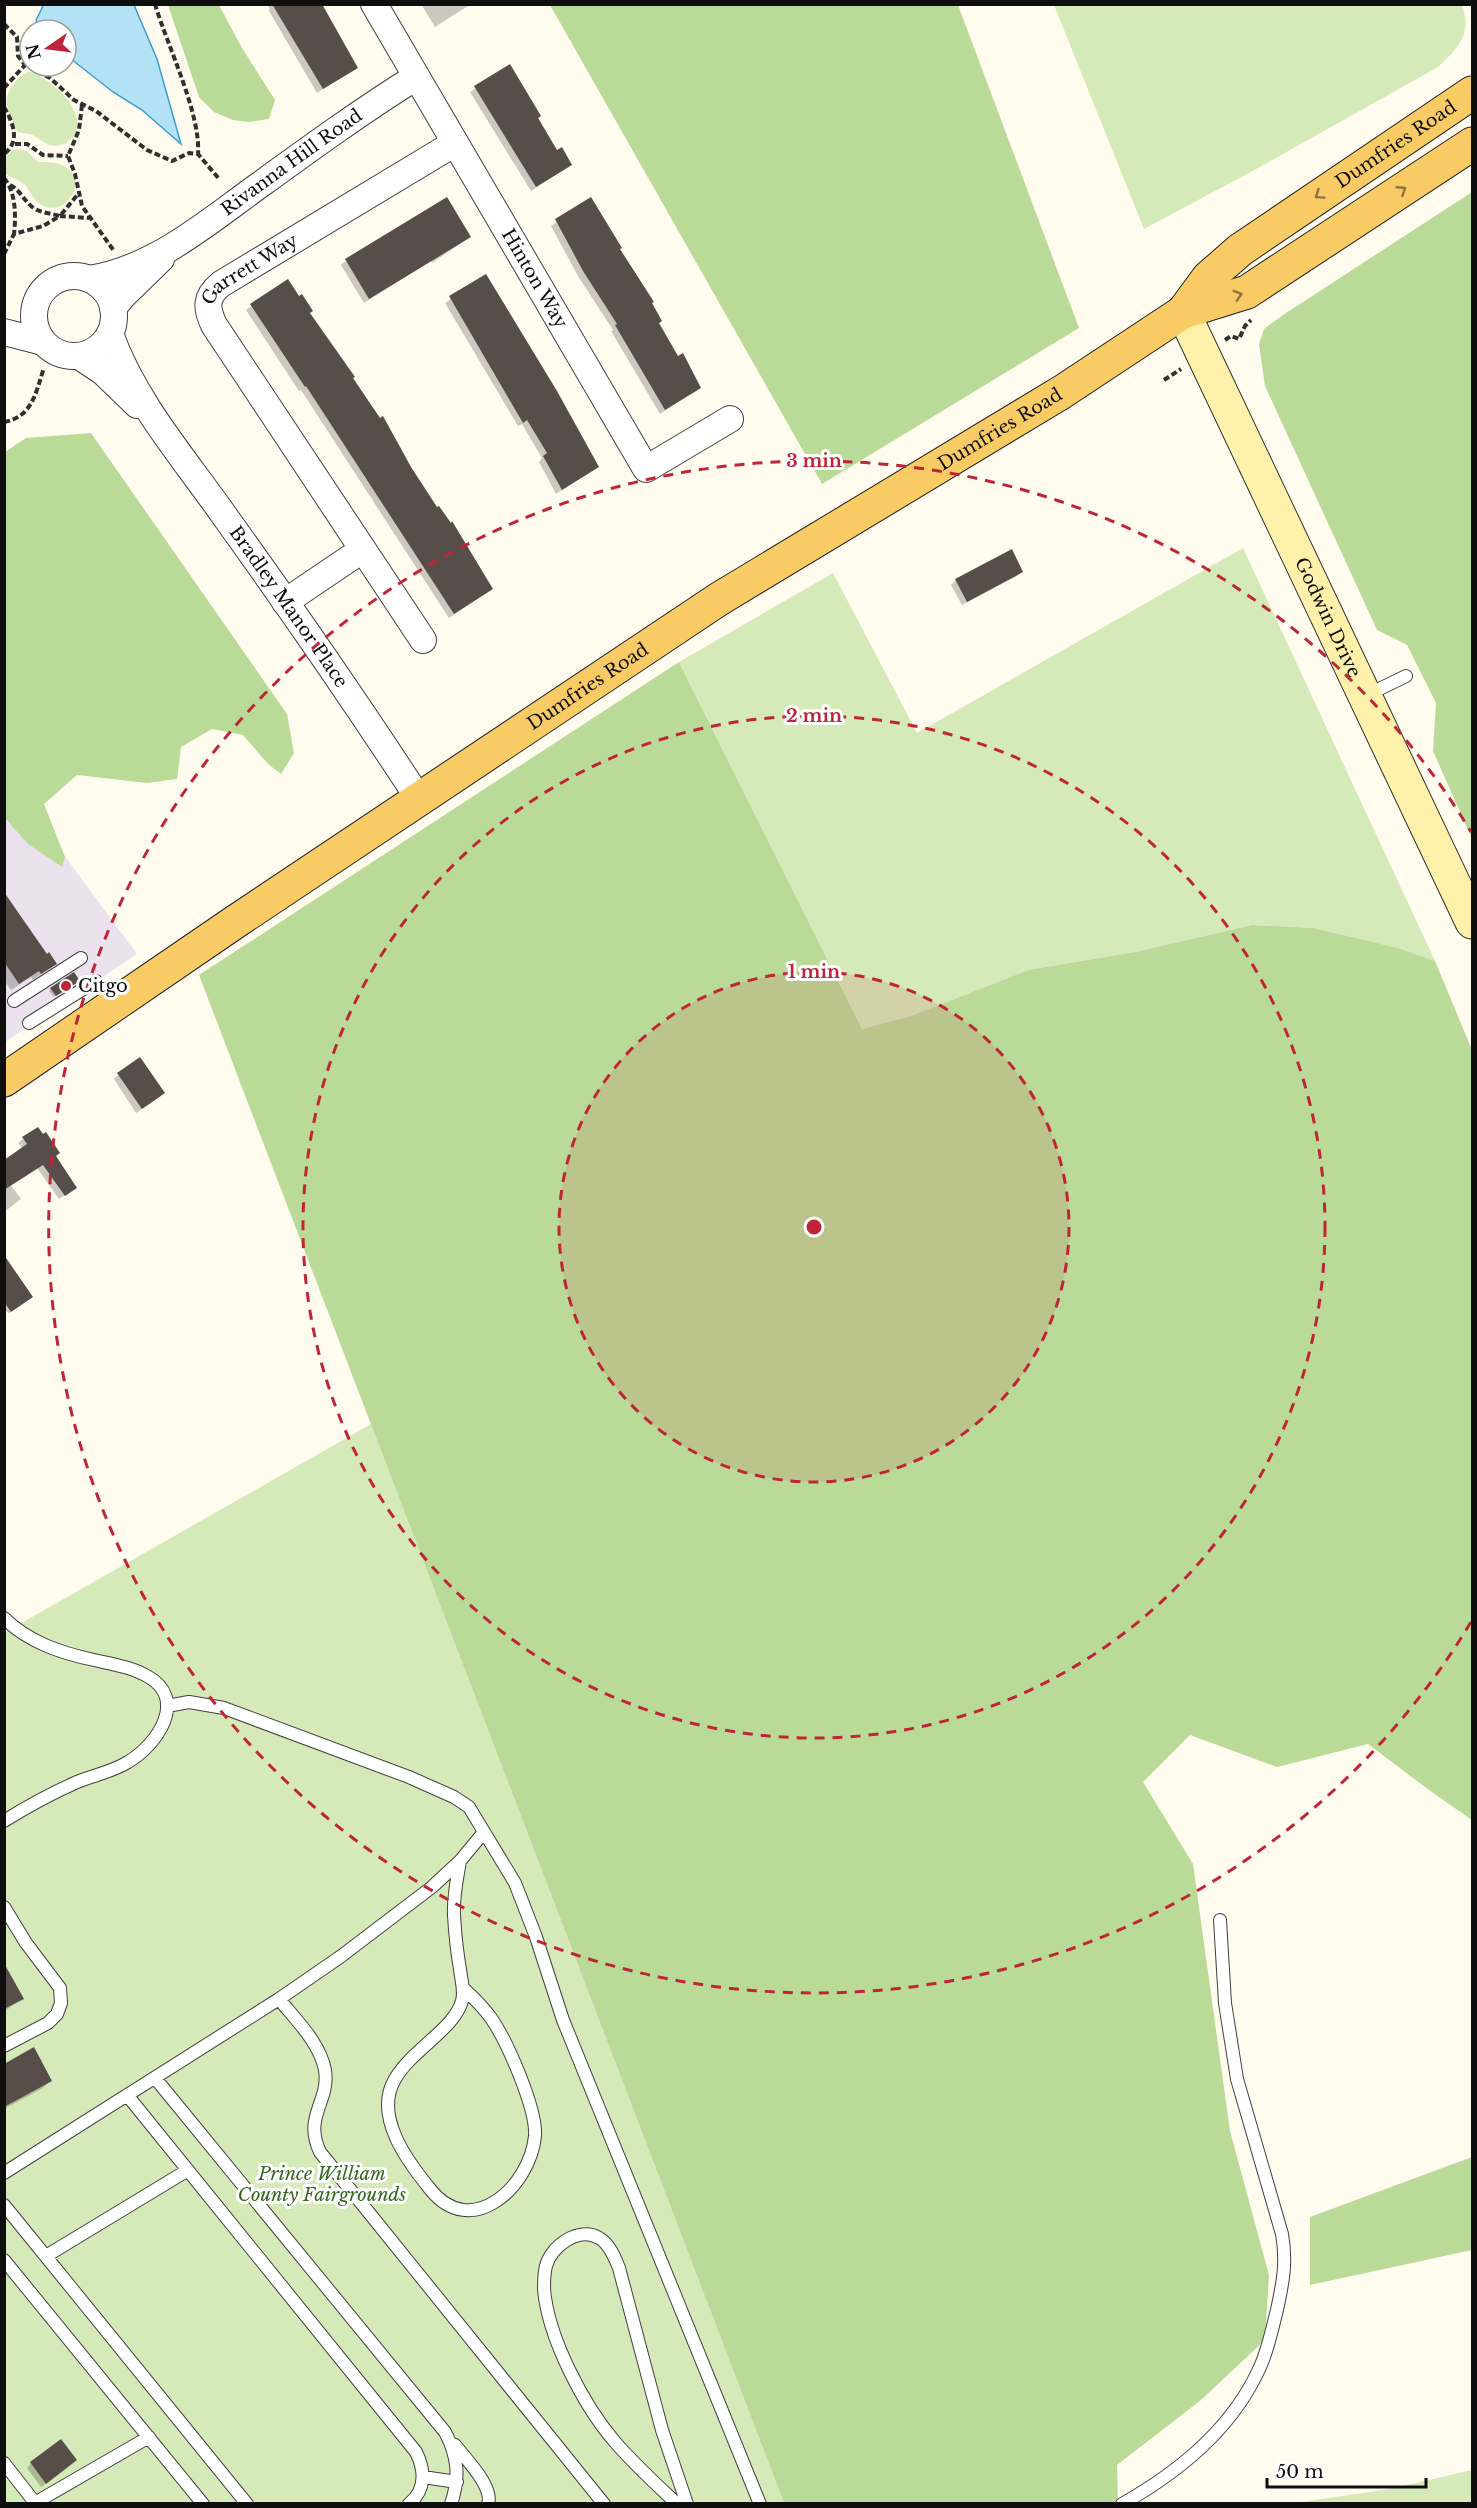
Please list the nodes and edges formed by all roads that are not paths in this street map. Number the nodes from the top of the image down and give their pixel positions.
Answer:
1 (374, 4) edge
2 (416, 77) junction
3 (1473, 93) edge
4 (455, 143) junction
5 (1473, 144) edge
6 (169, 250) junction
7 (89, 279) junction
8 (35, 304) junction
9 (113, 308) junction
10 (1183, 312) junction
11 (4, 320) edge
12 (4, 333) edge
13 (110, 334) junction
14 (43, 342) junction
15 (79, 356) junction
16 (153, 419) junction
17 (730, 419) dead end
18 (362, 550) junction
19 (285, 602) junction
20 (423, 640) dead end
21 (1406, 676) dead end
22 (1366, 696) junction
23 (419, 799) junction
24 (1473, 922) edge
25 (81, 958) dead end
26 (96, 981) dead end
27 (14, 1002) dead end
28 (29, 1023) dead end
29 (4, 1080) edge
30 (4, 1618) edge
31 (167, 1706) junction
32 (4, 1821) edge
33 (484, 1832) junction
34 (460, 1861) junction
35 (4, 1907) edge
36 (1221, 1920) dead end
37 (464, 1989) junction
38 (279, 1999) junction
39 (4, 2046) edge
40 (155, 2078) junction
41 (127, 2095) junction
42 (188, 2170) junction
43 (4, 2173) edge
44 (4, 2205) edge
45 (46, 2256) junction
46 (4, 2260) edge
47 (445, 2432) junction
48 (149, 2437) junction
49 (4, 2463) edge
50 (423, 2477) junction
51 (457, 2482) junction
52 (35, 2503) edge
53 (203, 2504) edge
54 (247, 2504) edge
55 (409, 2504) edge
56 (451, 2504) edge
57 (488, 2504) edge
58 (604, 2504) edge
59 (677, 2504) edge
60 (687, 2504) edge
61 (760, 2504) edge
62 (1122, 2504) edge

1 - 2 street, Hinton Way
2 - 4 street, Hinton Way
2 - 6 street, Rivanna Hill Road
3 -> 10 main road, Dumfries Road
4 - 17 street, Hinton Way
4 - 18 street, Garrett Way
10 -> 5 main road, Dumfries Road
6 - 7 street, Rivanna Hill Road
6 - 9 street, Rivanna Hill Road
7 - 8 street
7 - 9 street
8 - 11 street
8 - 14 street
9 - 13 street
10 - 22 street, Godwin Drive
10 - 23 main road, Dumfries Road
12 - 14 street
13 - 15 street
13 - 16 street, Bradley Manor Place
14 - 15 street
15 - 16 street, Bradley Manor Place
16 - 19 street, Bradley Manor Place
18 - 19 street
18 - 20 street, Garrett Way
19 - 23 street, Bradley Manor Place
21 - 22 lane
22 - 24 street, Godwin Drive
23 - 29 main road, Dumfries Road
25 - 27 lane
26 - 28 lane
30 - 31 lane
31 - 32 lane
31 - 33 lane
33 - 34 lane
33 - 61 lane
34 - 37 lane
34 - 38 lane
35 - 39 lane
36 - 62 lane
37 - 37 lane
38 - 40 lane
38 - 58 lane
40 - 41 lane
40 - 47 lane
41 - 42 lane
41 - 43 lane
42 - 45 lane
42 - 50 lane
44 - 45 lane
45 - 54 lane
46 - 48 lane
47 - 51 lane
47 - 57 lane
48 - 52 lane
48 - 53 lane
49 - 52 lane
50 - 51 lane
50 - 55 lane
51 - 56 lane
59 - 60 lane

